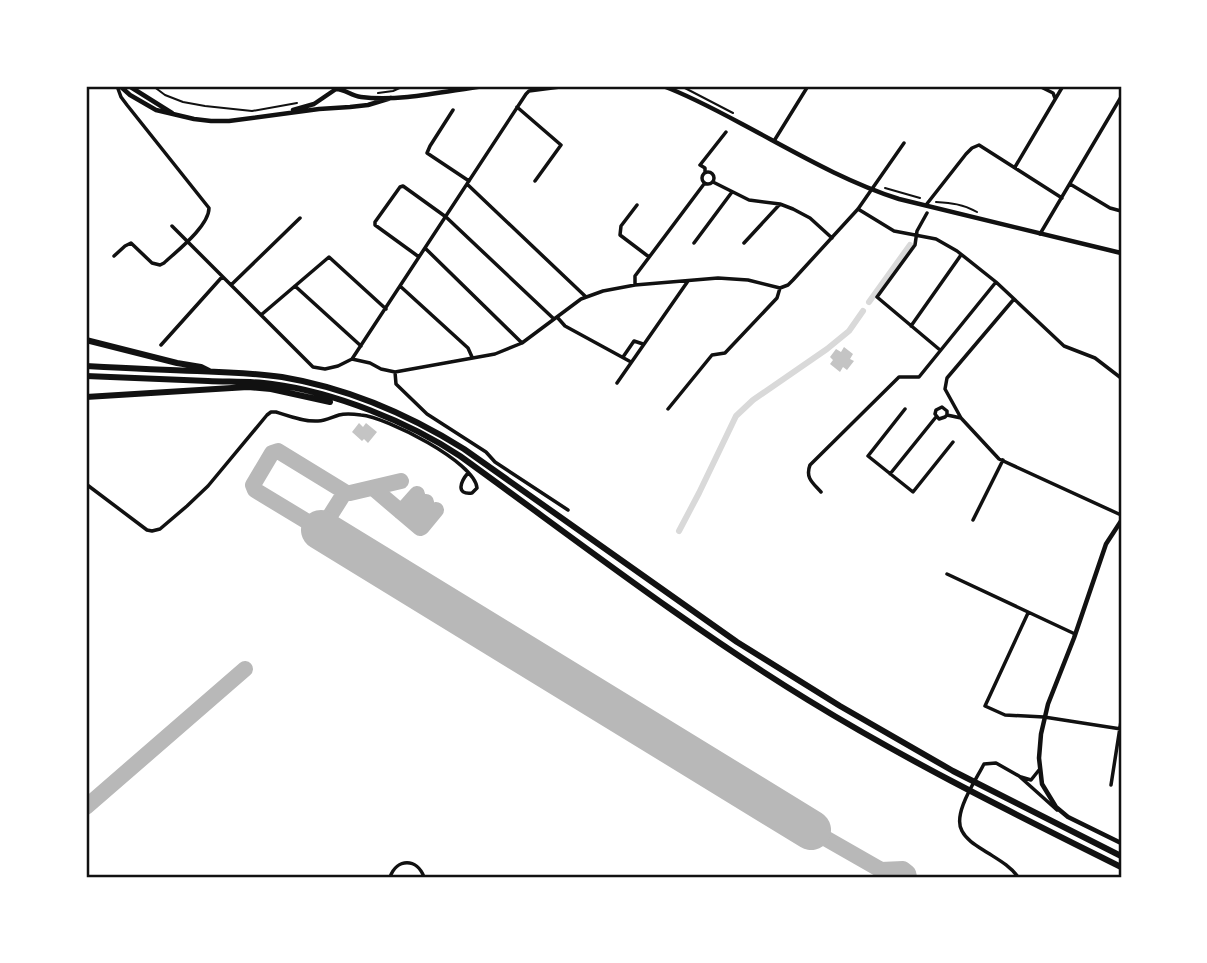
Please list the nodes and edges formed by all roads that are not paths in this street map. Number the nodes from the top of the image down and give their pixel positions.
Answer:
1 (118, 86) edge
2 (129, 86) edge
3 (484, 86) edge
4 (568, 86) edge
5 (663, 86) edge
6 (808, 86) edge
7 (1039, 86) edge
8 (1063, 86) edge
9 (128, 93) junction
10 (346, 93) junction
11 (329, 95) junction
12 (391, 97) junction
13 (1121, 97) edge
14 (1055, 98) junction
15 (125, 102) junction
16 (334, 107) junction
17 (517, 107) junction
18 (342, 108) junction
19 (453, 110) dead end
20 (278, 114) junction
21 (176, 115) junction
22 (726, 132) dead end
23 (775, 141) junction
24 (904, 143) dead end
25 (1016, 167) junction
26 (705, 173) junction
27 (535, 181) dead end
28 (468, 182) junction
29 (713, 182) junction
30 (704, 184) junction
31 (1070, 184) junction
32 (874, 187) junction
33 (732, 192) junction
34 (1062, 198) junction
35 (927, 203) junction
36 (780, 204) junction
37 (636, 205) dead end
38 (858, 209) junction
39 (1121, 211) edge
40 (927, 212) dead end
41 (446, 217) junction
42 (300, 218) dead end
43 (172, 226) dead end
44 (1040, 234) junction
45 (917, 235) junction
46 (832, 238) junction
47 (187, 241) junction
48 (694, 243) dead end
49 (744, 243) dead end
50 (425, 248) junction
51 (1121, 253) edge
52 (961, 255) junction
53 (114, 256) dead end
54 (419, 257) junction
55 (649, 257) junction
56 (222, 277) junction
57 (688, 281) junction
58 (996, 282) junction
59 (231, 285) junction
60 (635, 285) junction
61 (295, 286) junction
62 (400, 286) junction
63 (780, 288) junction
64 (585, 296) junction
65 (1014, 299) junction
66 (386, 309) junction
67 (261, 315) junction
68 (555, 318) junction
69 (911, 326) junction
70 (86, 340) edge
71 (522, 343) junction
72 (643, 344) junction
73 (161, 345) dead end
74 (361, 346) junction
75 (940, 350) junction
76 (472, 357) junction
77 (623, 357) junction
78 (352, 359) junction
79 (631, 362) junction
80 (86, 366) edge
81 (211, 372) junction
82 (395, 372) junction
83 (86, 376) edge
84 (1121, 378) edge
85 (617, 383) dead end
86 (86, 397) edge
87 (352, 404) junction
88 (668, 409) dead end
89 (905, 410) dead end
90 (947, 415) junction
91 (936, 417) junction
92 (961, 418) junction
93 (953, 442) dead end
94 (1003, 460) junction
95 (468, 473) junction
96 (890, 474) junction
97 (86, 484) edge
98 (821, 492) dead end
99 (568, 510) dead end
100 (1121, 515) edge
101 (973, 520) dead end
102 (1121, 521) edge
103 (947, 574) dead end
104 (1028, 613) junction
105 (1075, 634) junction
106 (1044, 717) junction
107 (1121, 721) edge
108 (1121, 729) edge
109 (1040, 770) junction
110 (1019, 776) junction
111 (1031, 780) junction
112 (1042, 784) junction
113 (1111, 785) dead end
114 (1048, 792) junction
115 (1039, 793) junction
116 (1068, 817) junction
117 (1121, 843) edge
118 (1121, 856) edge
119 (1121, 867) edge
120 (390, 877) edge
121 (424, 877) edge
122 (1018, 877) edge

1 - 9 street
1 - 15 street
2 - 21 street
3 - 12 street
4 - 17 street
5 - 23 street
6 - 23 street
7 - 14 street
8 - 14 street
9 - 15 street
9 - 21 street
10 - 11 street
10 - 12 street
10 - 18 street
11 - 16 street
11 - 20 street
12 - 18 street
13 - 31 street
14 - 25 street
15 - 47 street
16 - 18 street
16 - 20 street
17 - 27 street
17 - 28 street
19 - 28 street
20 - 21 street
22 - 26 street
23 - 32 street
24 - 32 street
25 - 34 street
25 - 35 street
26 - 29 street
26 - 30 street
28 - 41 street
28 - 64 street
29 - 30 street
29 - 33 street
30 - 55 street
31 - 34 street
31 - 39 street
32 - 35 street
32 - 38 street
33 - 36 street
33 - 48 street
34 - 44 street
35 - 44 street
36 - 46 street
36 - 49 street
37 - 55 street
38 - 45 street
38 - 46 street
40 - 45 street
41 - 50 street
41 - 54 street
41 - 68 street
42 - 59 street
43 - 47 street
44 - 51 street
45 - 52 street
45 - 69 street
46 - 63 street
47 - 53 street
47 - 56 street
50 - 54 street
50 - 71 street
52 - 58 street
52 - 69 street
54 - 62 street
55 - 60 street
56 - 59 street
56 - 73 street
57 - 60 street
57 - 63 street
57 - 72 street
58 - 65 street
58 - 75 street
59 - 67 street
60 - 64 street
61 - 66 street
61 - 67 street
61 - 74 street
62 - 66 street
62 - 76 street
63 - 88 street
64 - 68 street
65 - 84 street
65 - 92 street
66 - 74 street
67 - 78 street
68 - 71 street
68 - 77 street
69 - 75 street
70 - 81 highway
71 - 76 street
72 - 77 street
72 - 79 street
74 - 78 street
75 - 98 street
76 - 82 street
77 - 79 street
78 - 82 street
79 - 85 street
80 - 81 highway
81 - 118 highway
82 - 99 street
83 - 87 highway
86 - 87 highway
87 - 119 highway
89 - 96 street
90 - 91 street
90 - 91 street
90 - 92 street
91 - 96 street
92 - 94 street
93 - 96 street
94 - 100 street
94 - 101 street
95 - 95 street
95 - 97 street
102 - 105 street
103 - 104 street
104 - 105 street
104 - 106 street
105 - 106 street
106 - 108 street
106 - 109 street
107 - 108 street
108 - 113 street
109 - 111 street
109 - 112 street
110 - 111 street
110 - 115 street
110 - 122 street
111 - 112 street
112 - 114 street
114 - 115 street
114 - 116 street
115 - 116 street
116 - 117 street
120 - 121 street

